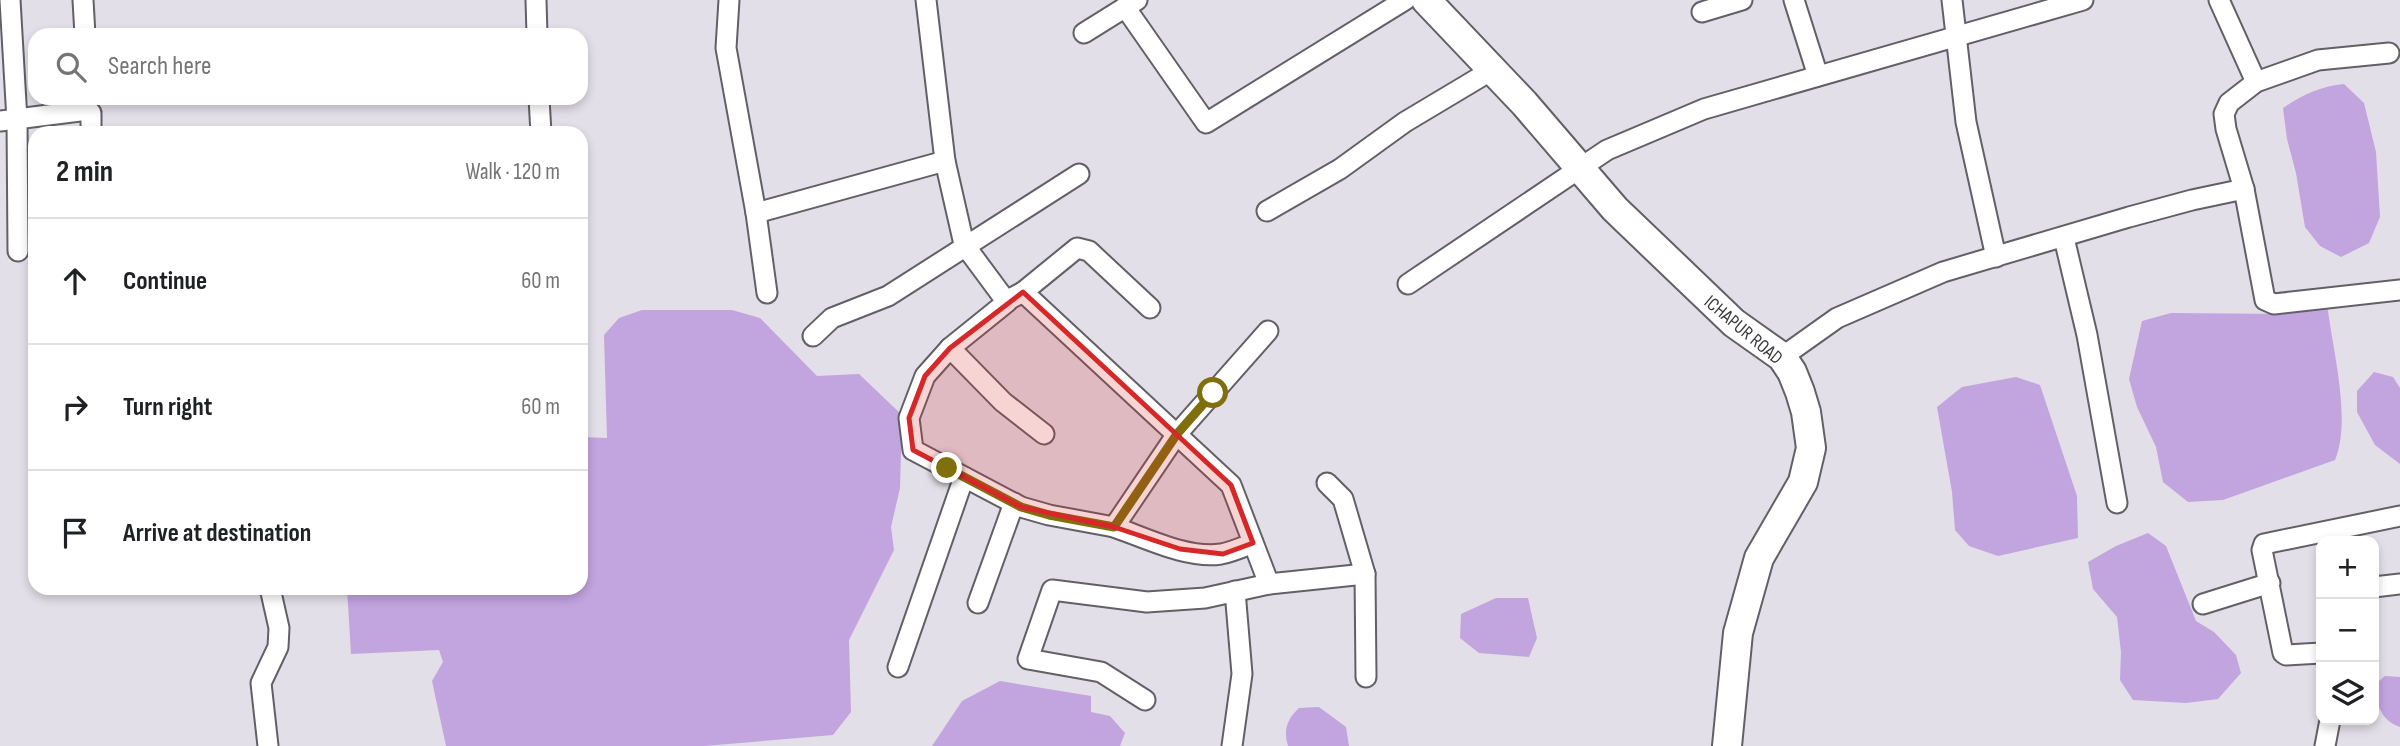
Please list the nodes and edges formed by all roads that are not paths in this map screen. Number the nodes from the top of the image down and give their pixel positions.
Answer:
1 (10, 0) edge
2 (83, 0) edge
3 (536, 0) edge
4 (729, 0) edge
5 (926, 0) edge
6 (1742, 0) edge
7 (1794, 0) edge
8 (1952, 0) edge
9 (2083, 0) edge
10 (2219, 0) edge
11 (1424, 1) edge
12 (1131, 4) edge
13 (1702, 12) dead end
14 (85, 28) edge
15 (537, 28) edge
16 (1084, 33) dead end
17 (1956, 36) junction
18 (2389, 53) dead end
19 (1492, 70) junction
20 (1818, 76) junction
21 (2256, 82) junction
22 (84, 105) edge
23 (89, 105) edge
24 (539, 105) edge
25 (9, 120) edge
26 (91, 126) edge
27 (541, 126) edge
28 (944, 161) junction
29 (1581, 170) junction
30 (1079, 174) dead end
31 (2244, 189) junction
32 (1266, 211) dead end
33 (756, 213) junction
34 (2064, 238) junction
35 (967, 247) junction
36 (18, 251) dead end
37 (1996, 257) junction
38 (1408, 284) dead end
39 (2400, 290) edge
40 (767, 293) dead end
41 (1015, 297) junction
42 (1150, 308) dead end
43 (1268, 331) dead end
44 (813, 336) dead end
45 (950, 348) junction
46 (1782, 357) junction
47 (1044, 434) dead end
48 (1177, 434) junction
49 (964, 477) junction
50 (1328, 483) dead end
51 (1014, 503) junction
52 (2117, 503) dead end
53 (2400, 516) edge
54 (1114, 527) junction
55 (2350, 533) edge
56 (1253, 543) junction
57 (1365, 574) junction
58 (2270, 583) junction
59 (1269, 584) junction
60 (2400, 584) edge
61 (2379, 586) edge
62 (1235, 591) junction
63 (272, 595) edge
64 (978, 603) dead end
65 (2203, 604) dead end
66 (2316, 653) edge
67 (898, 667) dead end
68 (1366, 677) dead end
69 (1145, 700) dead end
70 (2329, 725) edge
71 (268, 746) edge
72 (1232, 746) edge
73 (1727, 746) edge
74 (2325, 746) edge

1 - 25 street
2 - 14 street
3 - 15 street
4 - 33 street
5 - 28 street
6 - 13 street
7 - 20 street
8 - 17 street
9 - 17 street
10 - 21 street
11 - 12 street
11 - 19 street, ICHAPUR ROAD
12 - 16 street
17 - 20 street
17 - 37 street
18 - 21 street
19 - 29 street, ICHAPUR ROAD
19 - 32 street
20 - 29 street
21 - 31 street
22 - 25 street
23 - 26 street
24 - 27 street
25 - 36 street
28 - 33 street
28 - 35 street
29 - 38 street
29 - 46 street, ICHAPUR ROAD
30 - 35 street
31 - 34 street
31 - 39 street
33 - 40 street
34 - 37 street
34 - 52 street
35 - 41 street
35 - 44 street
37 - 46 street
41 - 42 street
41 - 45 street
41 - 48 street
43 - 48 street
45 - 47 street
45 - 49 street
46 - 73 street, ICHAPUR ROAD
48 - 54 street
48 - 56 street
49 - 51 street
49 - 67 street
50 - 57 street
51 - 54 street
51 - 64 street
53 - 55 street
54 - 56 street
55 - 58 street
56 - 59 street
57 - 59 street
57 - 68 street
58 - 65 street
58 - 66 street
59 - 62 street
60 - 61 street
62 - 69 street
62 - 72 street
63 - 71 street
70 - 74 street

